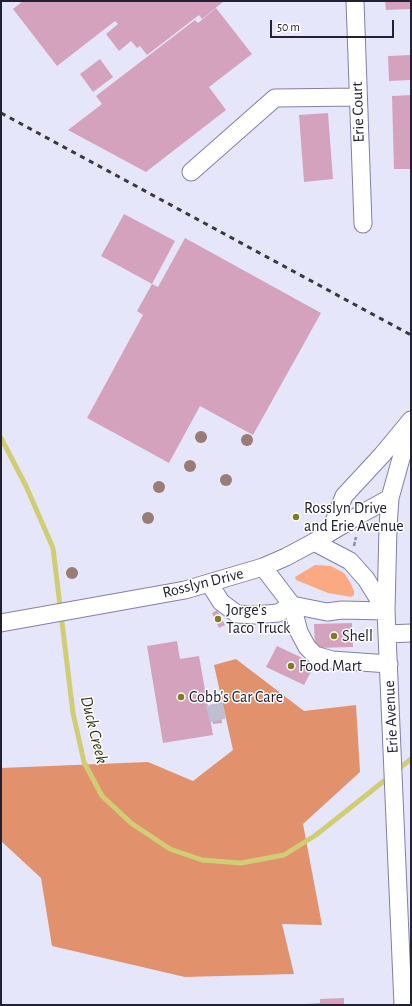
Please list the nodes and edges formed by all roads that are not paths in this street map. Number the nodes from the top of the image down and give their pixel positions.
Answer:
1 (355, 1) edge
2 (358, 97) junction
3 (191, 172) dead end
4 (363, 224) dead end
5 (411, 420) edge
6 (411, 432) edge
7 (390, 498) junction
8 (330, 532) junction
9 (314, 542) junction
10 (264, 567) junction
11 (209, 583) junction
12 (292, 605) junction
13 (386, 611) junction
14 (1, 623) edge
15 (411, 633) edge
16 (387, 634) junction
17 (389, 664) junction
18 (404, 876) edge
19 (404, 1005) edge

1 - 2 street, Erie Court
2 - 3 street
2 - 4 street, Erie Court
5 - 8 street
6 - 7 street, Erie Avenue
7 - 8 street, Rosslyn Drive
7 - 13 street, Erie Avenue
8 - 9 street, Rosslyn Drive
9 - 10 street, Rosslyn Drive
9 - 13 street
10 - 11 street, Rosslyn Drive
10 - 12 street
11 - 12 street
11 - 14 street, Rosslyn Drive
12 - 13 street
12 - 17 street
13 - 16 street, Erie Avenue
15 - 16 street
16 - 17 street, Erie Avenue
17 - 18 street, Erie Avenue
18 - 19 street, Erie Avenue

